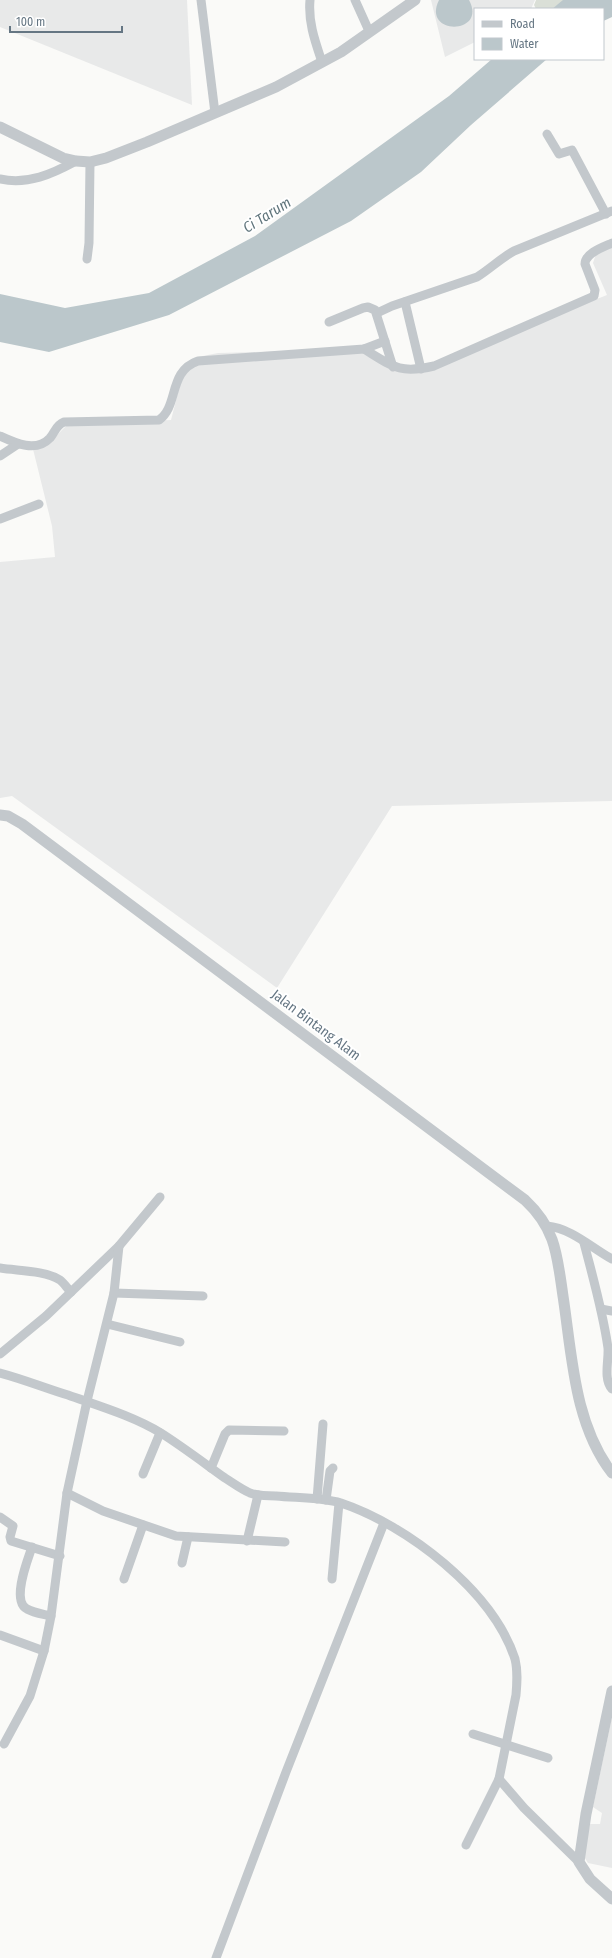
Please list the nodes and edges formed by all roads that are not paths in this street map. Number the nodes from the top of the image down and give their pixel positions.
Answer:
1 (201, 0) edge
2 (310, 0) edge
3 (355, 0) edge
4 (415, 0) edge
5 (405, 4) edge
6 (369, 31) junction
7 (322, 62) junction
8 (215, 113) junction
9 (0, 127) edge
10 (547, 134) dead end
11 (76, 161) junction
12 (90, 162) junction
13 (0, 179) edge
14 (609, 212) edge
15 (612, 243) edge
16 (87, 259) dead end
17 (405, 302) junction
18 (378, 313) junction
19 (329, 322) dead end
20 (385, 341) junction
21 (364, 349) junction
22 (392, 366) junction
23 (421, 369) junction
24 (0, 436) edge
25 (18, 444) junction
26 (0, 456) edge
27 (39, 504) dead end
28 (0, 519) edge
29 (0, 815) edge
30 (160, 1197) dead end
31 (547, 1226) junction
32 (584, 1243) junction
33 (119, 1246) junction
34 (612, 1259) edge
35 (0, 1268) edge
36 (71, 1292) junction
37 (114, 1293) junction
38 (203, 1296) dead end
39 (601, 1309) junction
40 (612, 1311) edge
41 (107, 1324) junction
42 (180, 1342) dead end
43 (610, 1349) edge
44 (0, 1354) edge
45 (0, 1373) edge
46 (612, 1389) edge
47 (87, 1401) junction
48 (323, 1424) dead end
49 (284, 1431) dead end
50 (160, 1432) junction
51 (211, 1468) junction
52 (333, 1468) dead end
53 (612, 1473) edge
54 (143, 1474) dead end
55 (68, 1493) junction
56 (258, 1495) junction
57 (322, 1500) junction
58 (339, 1503) junction
59 (0, 1517) edge
60 (384, 1523) junction
61 (143, 1526) junction
62 (188, 1537) junction
63 (247, 1541) junction
64 (285, 1542) dead end
65 (32, 1547) junction
66 (60, 1556) junction
67 (182, 1562) dead end
68 (124, 1579) dead end
69 (332, 1579) dead end
70 (51, 1616) junction
71 (0, 1635) edge
72 (44, 1651) junction
73 (612, 1691) edge
74 (473, 1734) dead end
75 (4, 1744) dead end
76 (506, 1746) junction
77 (548, 1758) dead end
78 (499, 1779) junction
79 (466, 1845) dead end
80 (579, 1862) junction
81 (612, 1900) edge
82 (216, 1958) edge

1 - 8 street
2 - 7 street
3 - 6 street
4 - 5 street
5 - 6 street
6 - 7 street
7 - 8 street
8 - 12 street
9 - 11 street
10 - 14 street
11 - 12 street
11 - 13 street
12 - 16 street
14 - 17 street
15 - 23 street
17 - 18 street
17 - 23 street
18 - 19 street
18 - 20 street
20 - 21 street
20 - 22 street
21 - 22 street
21 - 25 street
22 - 23 street
24 - 25 street
25 - 26 street
27 - 28 street
29 - 31 street, Jalan Bintang Alam
30 - 33 street
31 - 32 street
31 - 53 street, Jalan Bintang Alam
32 - 34 street
32 - 39 street
33 - 36 street
33 - 37 street
35 - 36 street
36 - 44 street
37 - 38 street
37 - 41 street
39 - 40 street
39 - 43 street
41 - 42 street
41 - 47 street
43 - 46 street
45 - 47 street
47 - 50 street
47 - 55 street
48 - 57 street
49 - 51 street
50 - 51 street
50 - 54 street
51 - 56 street
52 - 57 street
55 - 61 street
55 - 66 street
56 - 57 street
56 - 63 street
57 - 58 street
58 - 60 street
58 - 69 street
59 - 65 street
60 - 76 street
60 - 82 street
61 - 62 street
61 - 68 street
62 - 63 street
62 - 67 street
63 - 64 street
65 - 66 street
65 - 70 street
66 - 70 street
70 - 72 street
71 - 72 street
72 - 75 street
73 - 80 street
74 - 76 street
76 - 77 street
76 - 78 street
78 - 79 street
78 - 80 street
80 - 81 street

